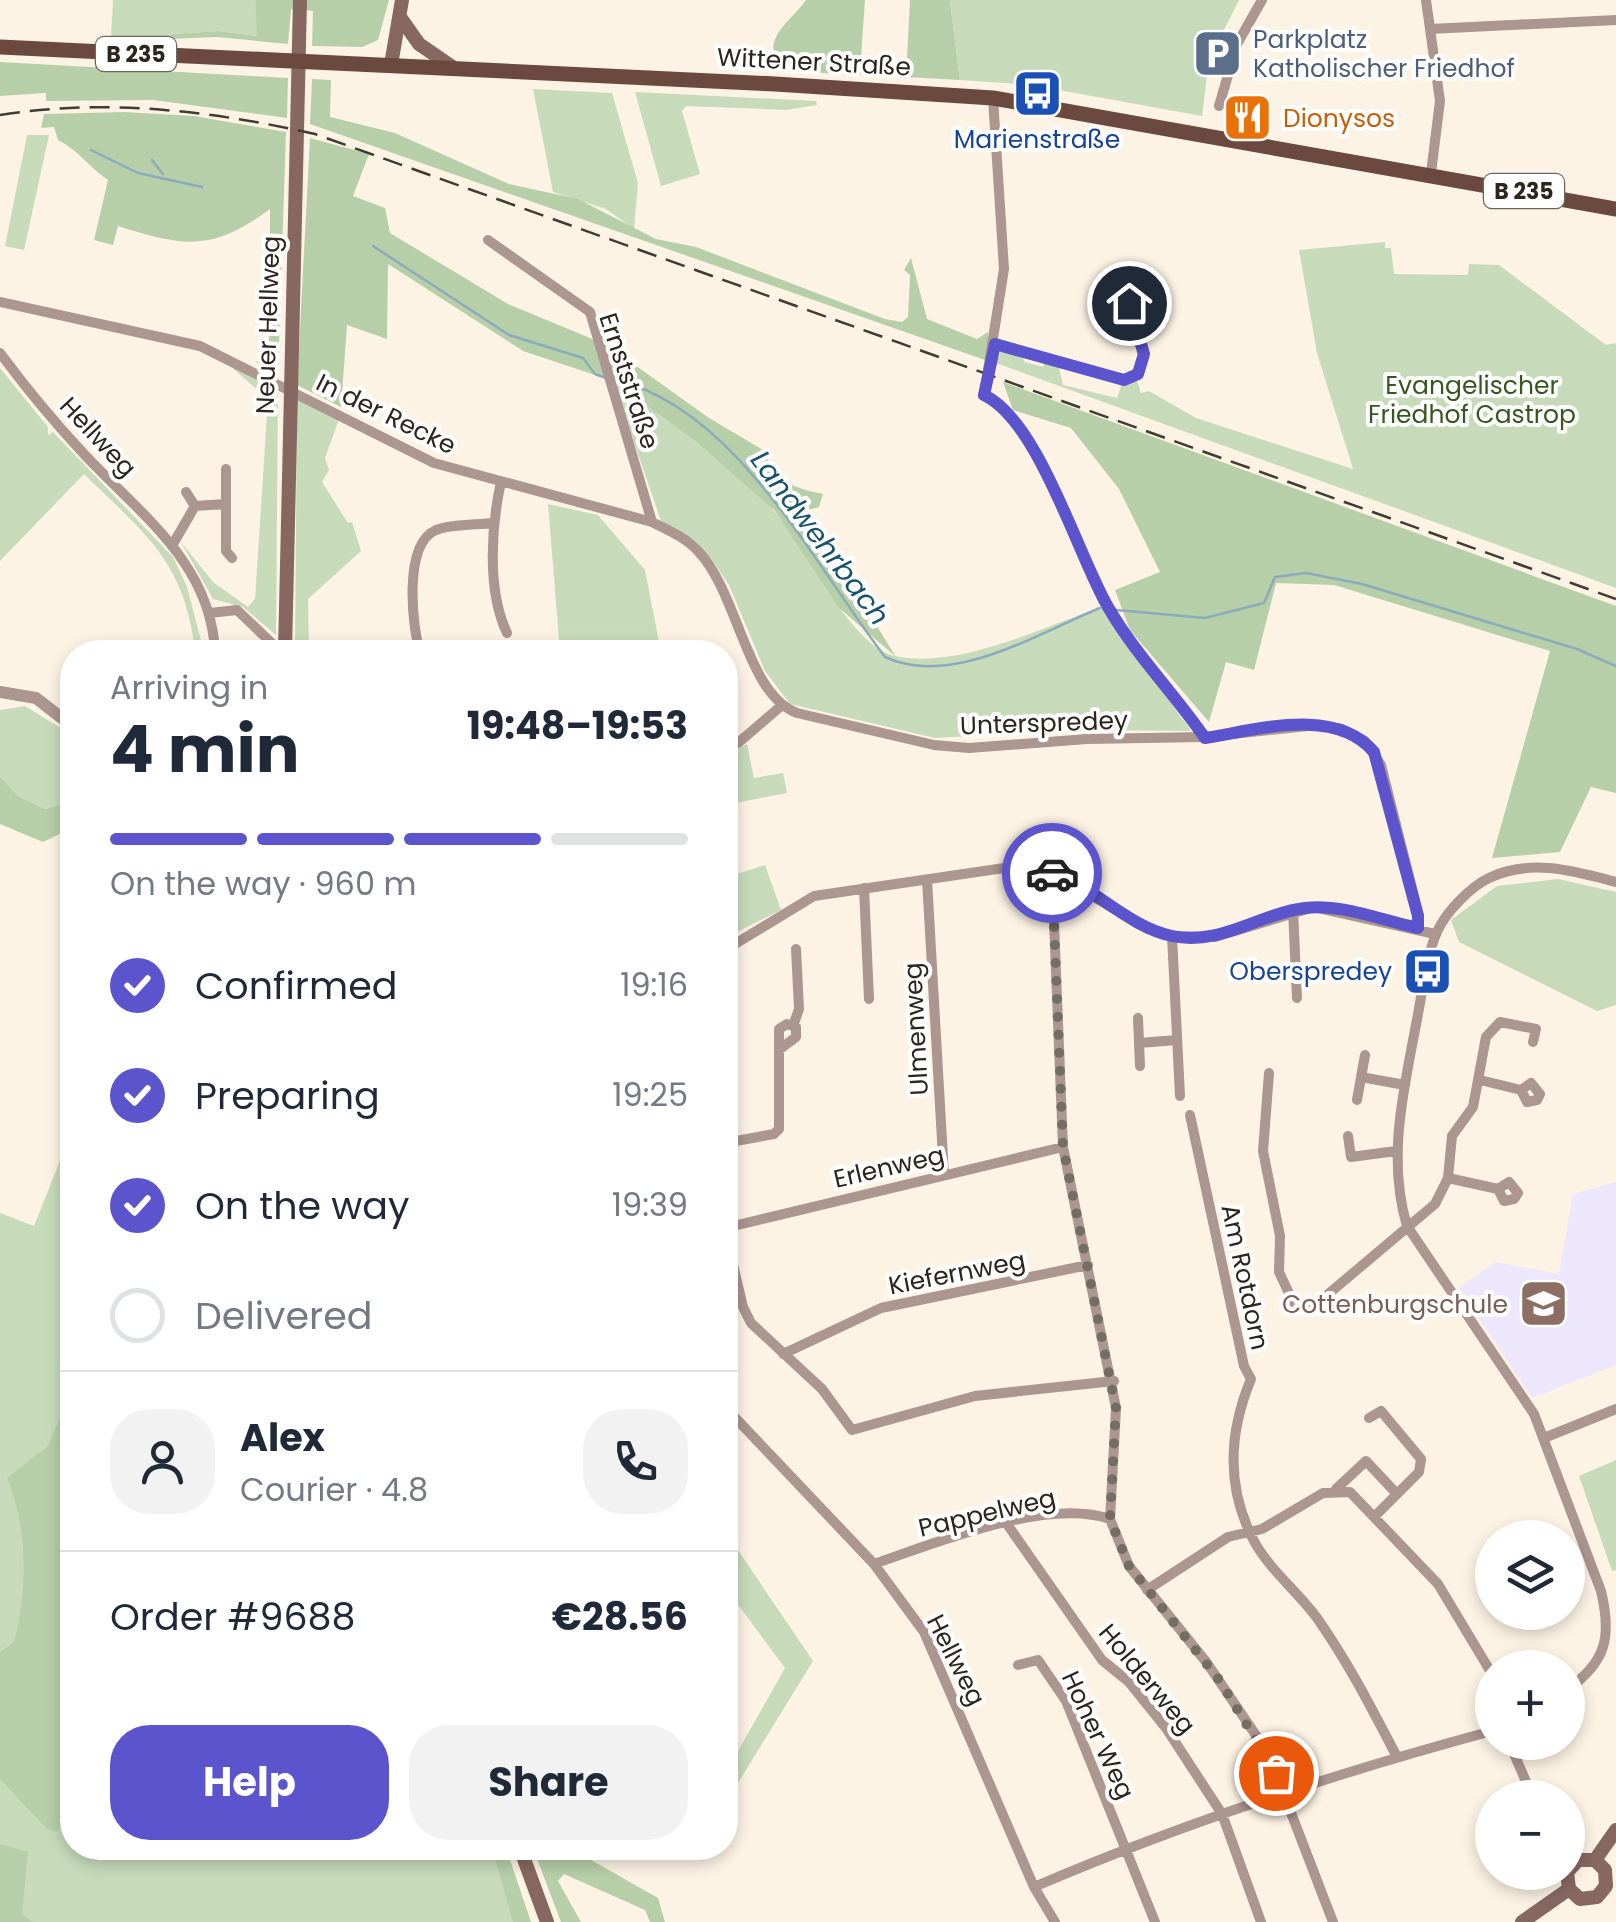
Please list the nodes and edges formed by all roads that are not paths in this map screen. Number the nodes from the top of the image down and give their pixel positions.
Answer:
1 (300, 0) edge
2 (402, 0) edge
3 (1262, 0) edge
4 (1426, 0) edge
5 (400, 17) junction
6 (1616, 20) edge
7 (1430, 30) junction
8 (0, 48) edge
9 (391, 65) junction
10 (454, 68) junction
11 (992, 98) junction
12 (1218, 106) dead end
13 (1431, 173) junction
14 (1616, 209) edge
15 (488, 240) dead end
16 (1121, 277) dead end
17 (0, 302) edge
18 (995, 344) junction
19 (0, 353) edge
20 (226, 469) dead end
21 (501, 482) junction
22 (186, 492) dead end
23 (226, 504) junction
24 (195, 506) junction
25 (493, 522) junction
26 (652, 522) junction
27 (173, 544) junction
28 (232, 558) dead end
29 (210, 613) junction
30 (507, 633) dead end
31 (213, 640) edge
32 (270, 640) edge
33 (283, 640) edge
34 (418, 640) edge
35 (0, 692) edge
36 (781, 706) junction
37 (60, 717) edge
38 (1205, 738) junction
39 (738, 743) edge
40 (1052, 872) junction
41 (926, 880) junction
42 (1616, 882) edge
43 (864, 888) junction
44 (1293, 910) junction
45 (1418, 928) junction
46 (1436, 934) junction
47 (1172, 936) junction
48 (738, 942) edge
49 (796, 948) dead end
50 (1297, 998) dead end
51 (869, 999) dead end
52 (1138, 1018) dead end
53 (1177, 1040) junction
54 (1139, 1042) junction
55 (1533, 1042) dead end
56 (1365, 1055) dead end
57 (1140, 1066) dead end
58 (1268, 1073) dead end
59 (1361, 1078) junction
60 (1480, 1080) junction
61 (1405, 1085) junction
62 (1521, 1090) dead end
63 (1180, 1096) dead end
64 (1357, 1100) dead end
65 (1190, 1115) dead end
66 (1348, 1136) dead end
67 (738, 1140) edge
68 (1063, 1147) junction
69 (1396, 1151) junction
70 (944, 1175) junction
71 (1448, 1178) junction
72 (1498, 1190) dead end
73 (738, 1226) edge
74 (1407, 1226) junction
75 (1088, 1265) junction
76 (738, 1285) edge
77 (783, 1354) junction
78 (1114, 1380) junction
79 (1616, 1409) edge
80 (1369, 1418) dead end
81 (738, 1421) edge
82 (1544, 1438) junction
83 (1336, 1489) junction
84 (1397, 1494) junction
85 (1376, 1515) junction
86 (1110, 1519) junction
87 (1008, 1524) junction
88 (1251, 1532) junction
89 (874, 1564) junction
90 (1147, 1590) junction
91 (1478, 1650) edge
92 (1018, 1666) dead end
93 (1585, 1676) edge
94 (1475, 1736) edge
95 (1397, 1757) junction
96 (1285, 1792) junction
97 (1222, 1814) junction
98 (1616, 1830) edge
99 (1126, 1847) junction
100 (1585, 1858) edge
101 (524, 1860) edge
102 (1596, 1860) junction
103 (1612, 1880) edge
104 (1034, 1887) junction
105 (1568, 1890) edge
106 (1570, 1890) edge
107 (547, 1922) edge
108 (1055, 1922) edge
109 (1155, 1922) edge
110 (1261, 1922) edge
111 (1333, 1922) edge
112 (1522, 1922) edge

1 - 33 main road, Neuer Hellweg
2 - 5 main road
3 - 12 street
4 - 7 street
5 - 9 main road
5 - 10 main road
6 - 7 street
7 - 13 street
8 - 9 main road, Wittener Straße / B 235
9 - 10 main road, Wittener Straße / B 235
10 - 11 main road, Wittener Straße / B 235
11 - 13 main road, Wittener Straße / B 235
11 - 18 street
13 - 14 main road, Wittener Straße / B 235
15 - 26 street, Ernststraße
16 - 18 street
17 - 21 street, In der Recke
18 - 38 street
19 - 27 street, Hellweg
20 - 23 street
21 - 25 street
21 - 26 street, In der Recke
22 - 24 street
23 - 24 street
23 - 28 street
24 - 27 street
25 - 30 street
25 - 34 street
26 - 36 street, In der Recke
27 - 29 street, Hellweg
29 - 31 street, Hellweg
29 - 32 street
35 - 37 street
36 - 38 street, Unterspredey
36 - 39 street
38 - 45 street, Unterspredey
40 - 41 street
40 - 47 street
40 - 68 street
41 - 43 street
41 - 70 street, Ulmenweg
42 - 46 street
43 - 48 street
43 - 51 street
44 - 45 street
44 - 47 street
44 - 50 street
45 - 46 street
46 - 61 street
47 - 53 street
49 - 67 street
52 - 54 street
53 - 54 street
53 - 63 street
54 - 57 street
55 - 60 street
56 - 59 street
58 - 74 street
59 - 61 street
59 - 64 street
60 - 62 street
60 - 71 street
61 - 69 street
65 - 88 street, Am Rotdorn
66 - 69 street
68 - 70 street, Erlenweg
68 - 75 street
69 - 74 street
70 - 73 street, Erlenweg
71 - 72 street
71 - 74 street
74 - 82 street
75 - 77 street, Kiefernweg
75 - 78 street
76 - 77 street
77 - 78 street
78 - 86 street
79 - 82 street
80 - 84 street
81 - 89 street, Hellweg
82 - 93 street
83 - 84 street
83 - 85 street
83 - 88 street
84 - 85 street
85 - 91 street
86 - 87 street, Pappelweg
86 - 90 street
87 - 89 street, Pappelweg
87 - 97 street, Holderweg
88 - 90 street
88 - 95 street, Am Rotdorn
89 - 104 street, Hellweg
90 - 96 street
92 - 99 street, Hoher Weg
94 - 95 street
95 - 96 street
96 - 97 street
96 - 111 street
97 - 99 street
97 - 110 street, Holderweg
98 - 102 main road
99 - 104 street
99 - 109 street, Hoher Weg
100 - 102 main road
101 - 107 main road
102 - 103 main road
103 - 106 main road
104 - 108 street, Hellweg
105 - 112 main road

